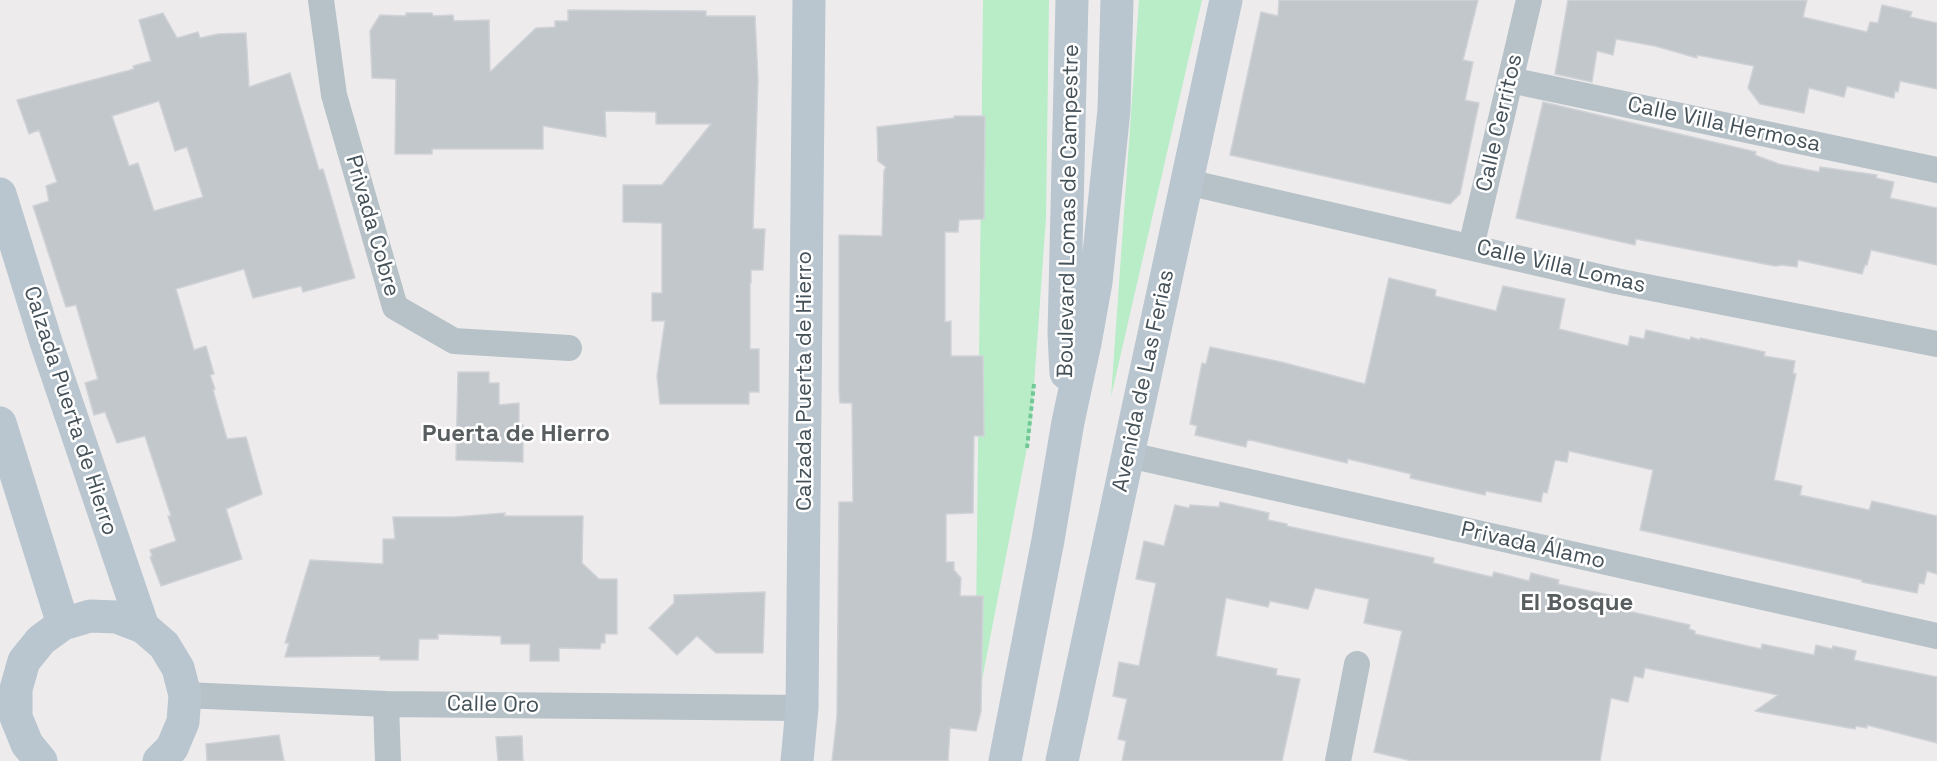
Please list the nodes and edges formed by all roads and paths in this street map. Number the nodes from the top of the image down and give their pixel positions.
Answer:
1 (321, 0) edge
2 (809, 0) edge
3 (1072, 0) edge
4 (1117, 0) edge
5 (1226, 0) edge
6 (1529, 0) edge
7 (1510, 80) junction
8 (1937, 171) edge
9 (1187, 182) junction
10 (0, 194) edge
11 (1471, 247) junction
12 (1937, 344) edge
13 (569, 348) dead end
14 (1034, 381) dead end
15 (1068, 422) junction
16 (0, 423) edge
17 (1027, 451) dead end
18 (1128, 455) junction
19 (63, 624) junction
20 (143, 627) junction
21 (1937, 636) edge
22 (1357, 664) dead end
23 (185, 695) junction
24 (386, 704) junction
25 (802, 708) junction
26 (41, 761) edge
27 (159, 761) edge
28 (388, 761) edge
29 (797, 761) edge
30 (1005, 761) edge
31 (1062, 761) edge
32 (1338, 761) edge

1 - 13 street, Privada Cobre
2 - 25 main road, Calzada Puerta de Hierro
3 - 15 main road, Boulevard Lomas de Campestre
4 - 15 main road, Boulevard Lomas de Campestre
5 - 9 main road, Avenida de Las Ferias
6 - 7 street, Calle Cerritos
7 - 8 street, Calle Villa Hermosa
7 - 11 street, Calle Cerritos
9 - 11 street, Calle Villa Lomas
9 - 18 main road, Avenida de Las Ferias
10 - 20 main road, Calzada Puerta de Hierro
11 - 12 street, Calle Villa Lomas
14 - 17 path
15 - 30 main road, Boulevard Lomas de Campestre
16 - 19 main road
18 - 21 street, Privada Álamo
18 - 31 main road, Avenida de Las Ferias
19 - 20 main road
19 - 26 main road
20 - 23 main road
22 - 32 street
23 - 24 street, Calle Oro
23 - 27 main road
24 - 25 street, Calle Oro
24 - 28 street
25 - 29 main road, Calzada Puerta de Hierro

